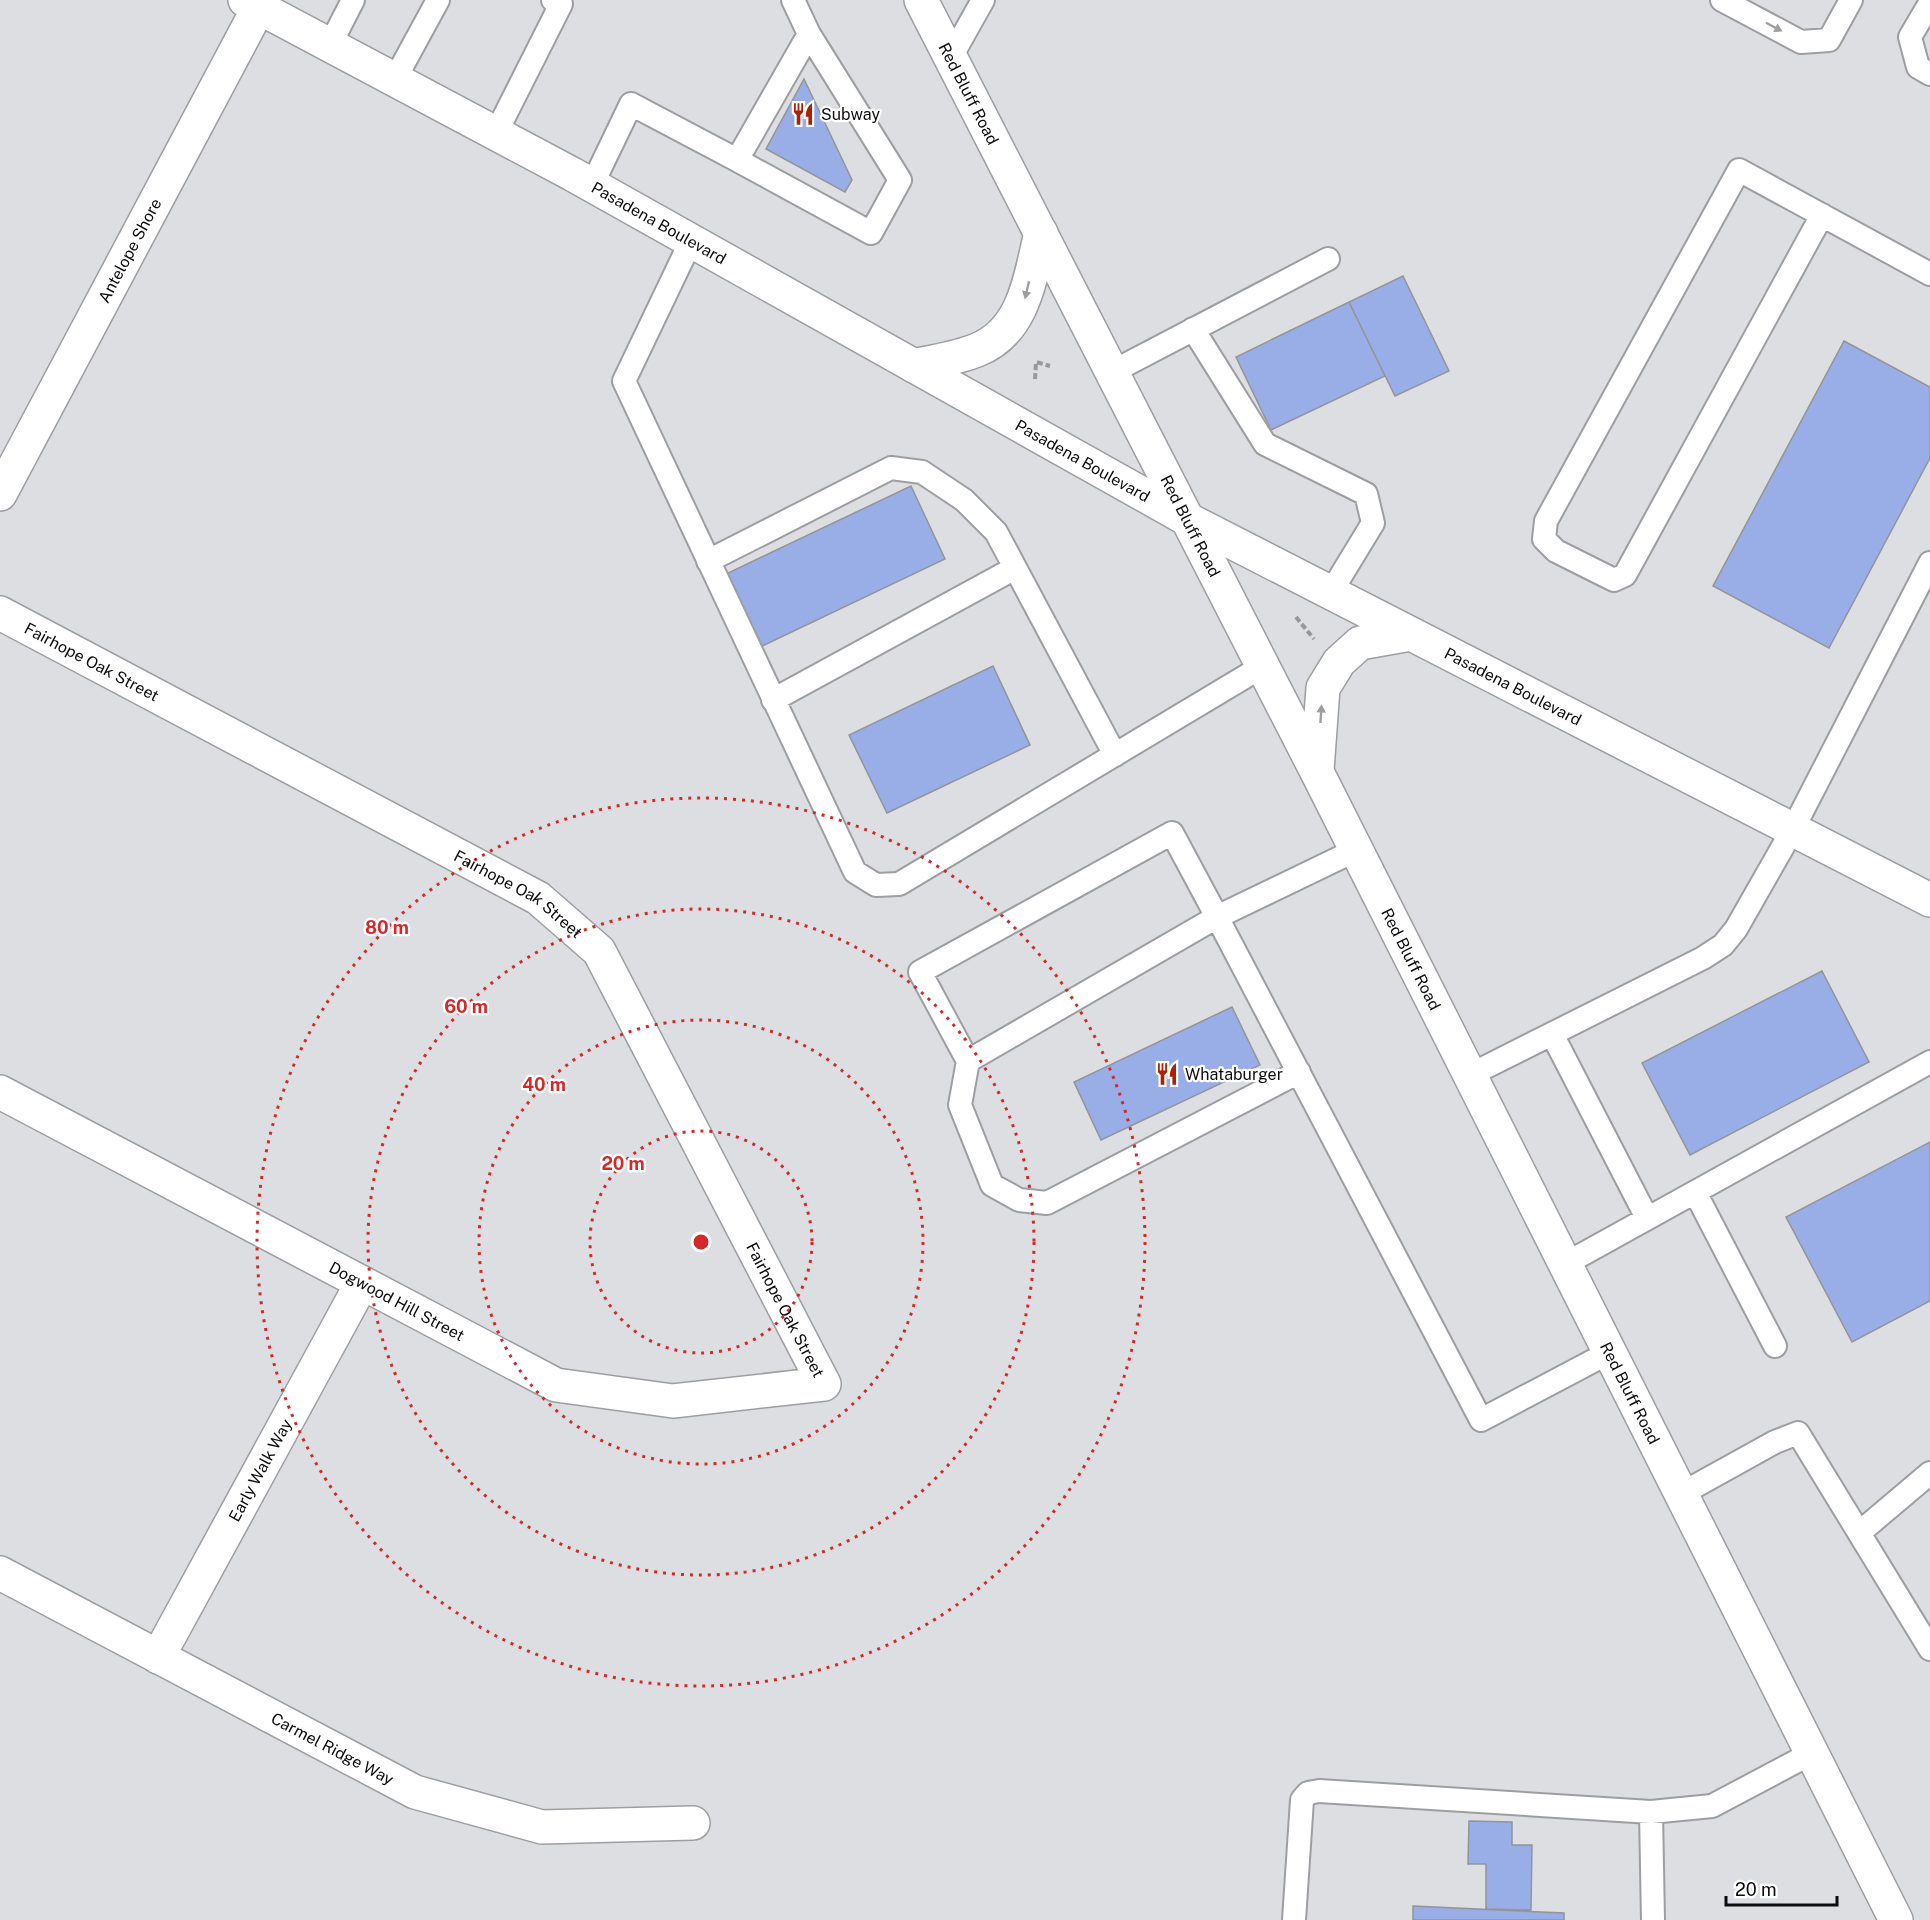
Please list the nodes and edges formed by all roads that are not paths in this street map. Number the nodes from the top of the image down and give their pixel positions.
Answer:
1 (353, 0) edge
2 (438, 0) edge
3 (553, 0) edge
4 (793, 0) edge
5 (921, 0) edge
6 (983, 0) edge
7 (1722, 0) edge
8 (1851, 0) edge
9 (1930, 3) edge
10 (252, 4) edge
11 (809, 34) junction
12 (330, 45) junction
13 (951, 57) junction
14 (1930, 75) edge
15 (395, 80) junction
16 (496, 133) junction
17 (737, 160) junction
18 (592, 185) junction
19 (1822, 215) junction
20 (1041, 233) junction
21 (691, 241) junction
22 (1328, 259) dead end
23 (1930, 274) edge
24 (1193, 329) junction
25 (914, 366) junction
26 (1112, 372) junction
27 (0, 494) edge
28 (1187, 519) junction
29 (708, 561) junction
30 (1930, 563) edge
31 (1015, 568) junction
32 (1331, 592) junction
33 (0, 613) edge
34 (1411, 633) junction
35 (1263, 666) junction
36 (773, 700) junction
37 (1115, 755) junction
38 (1317, 772) junction
39 (1793, 830) junction
40 (1356, 850) junction
41 (1930, 900) edge
42 (1217, 917) junction
43 (1552, 1034) junction
44 (968, 1061) junction
45 (1930, 1062) edge
46 (1299, 1072) junction
47 (1470, 1075) junction
48 (0, 1092) edge
49 (1695, 1192) junction
50 (1647, 1218) junction
51 (1565, 1264) junction
52 (362, 1282) junction
53 (1775, 1346) dead end
54 (1610, 1352) junction
55 (824, 1384) joint
56 (1930, 1473) edge
57 (1681, 1494) junction
58 (1859, 1533) junction
59 (0, 1573) edge
60 (1930, 1649) edge
61 (158, 1657) junction
62 (1812, 1752) junction
63 (1651, 1812) junction
64 (693, 1822) dead end
65 (1294, 1920) edge
66 (1653, 1920) edge
67 (1896, 1920) edge

1 - 12 lane
2 - 15 lane
3 - 16 lane
4 - 11 lane
5 - 13 main road, Red Bluff Road
6 - 13 lane
7 -> 8 lane
9 - 14 lane
10 - 12 main road, Pasadena Boulevard
10 - 27 main road, Antelope Shore
11 - 17 lane
11 - 17 lane
12 - 15 main road, Pasadena Boulevard
13 - 20 main road, Red Bluff Road
15 - 16 main road, Pasadena Boulevard
16 - 18 main road, Pasadena Boulevard
17 - 18 lane
18 - 21 main road, Pasadena Boulevard
19 - 19 lane
19 - 23 lane
20 -> 25 main road
20 - 26 main road, Red Bluff Road
21 - 25 main road, Pasadena Boulevard
21 - 29 lane
22 - 24 lane
24 - 26 lane
24 - 32 lane
25 - 28 main road, Pasadena Boulevard
26 - 28 main road, Red Bluff Road
28 - 32 main road, Pasadena Boulevard
28 - 35 main road, Red Bluff Road
29 - 31 lane
29 - 36 lane
30 - 39 lane
31 - 36 lane
31 - 37 lane
32 - 34 main road, Pasadena Boulevard
33 - 55 main road, Fairhope Oak Street
38 -> 34 main road
34 - 39 main road, Pasadena Boulevard
35 - 37 lane
35 - 38 main road, Red Bluff Road
36 - 37 lane
38 - 40 main road, Red Bluff Road
39 - 41 main road, Pasadena Boulevard
39 - 43 lane
40 - 42 lane
40 - 47 main road, Red Bluff Road
42 - 44 lane
42 - 44 lane
42 - 46 lane
43 - 47 lane
43 - 50 lane
44 - 46 lane
45 - 49 lane
46 - 54 lane
47 - 51 main road, Red Bluff Road
48 - 52 main road, Dogwood Hill Street
49 - 50 lane
49 - 53 lane
50 - 51 lane
51 - 54 main road, Red Bluff Road
52 - 55 main road, Dogwood Hill Street
52 - 61 main road, Early Walk Way
54 - 57 main road, Red Bluff Road
56 - 58 lane
57 - 58 lane
57 - 62 main road, Red Bluff Road
58 - 60 lane
59 - 61 main road, Carmel Ridge Way
61 - 64 main road, Carmel Ridge Way
62 - 63 lane
62 - 67 main road, Red Bluff Road
63 - 65 lane
63 - 66 lane

